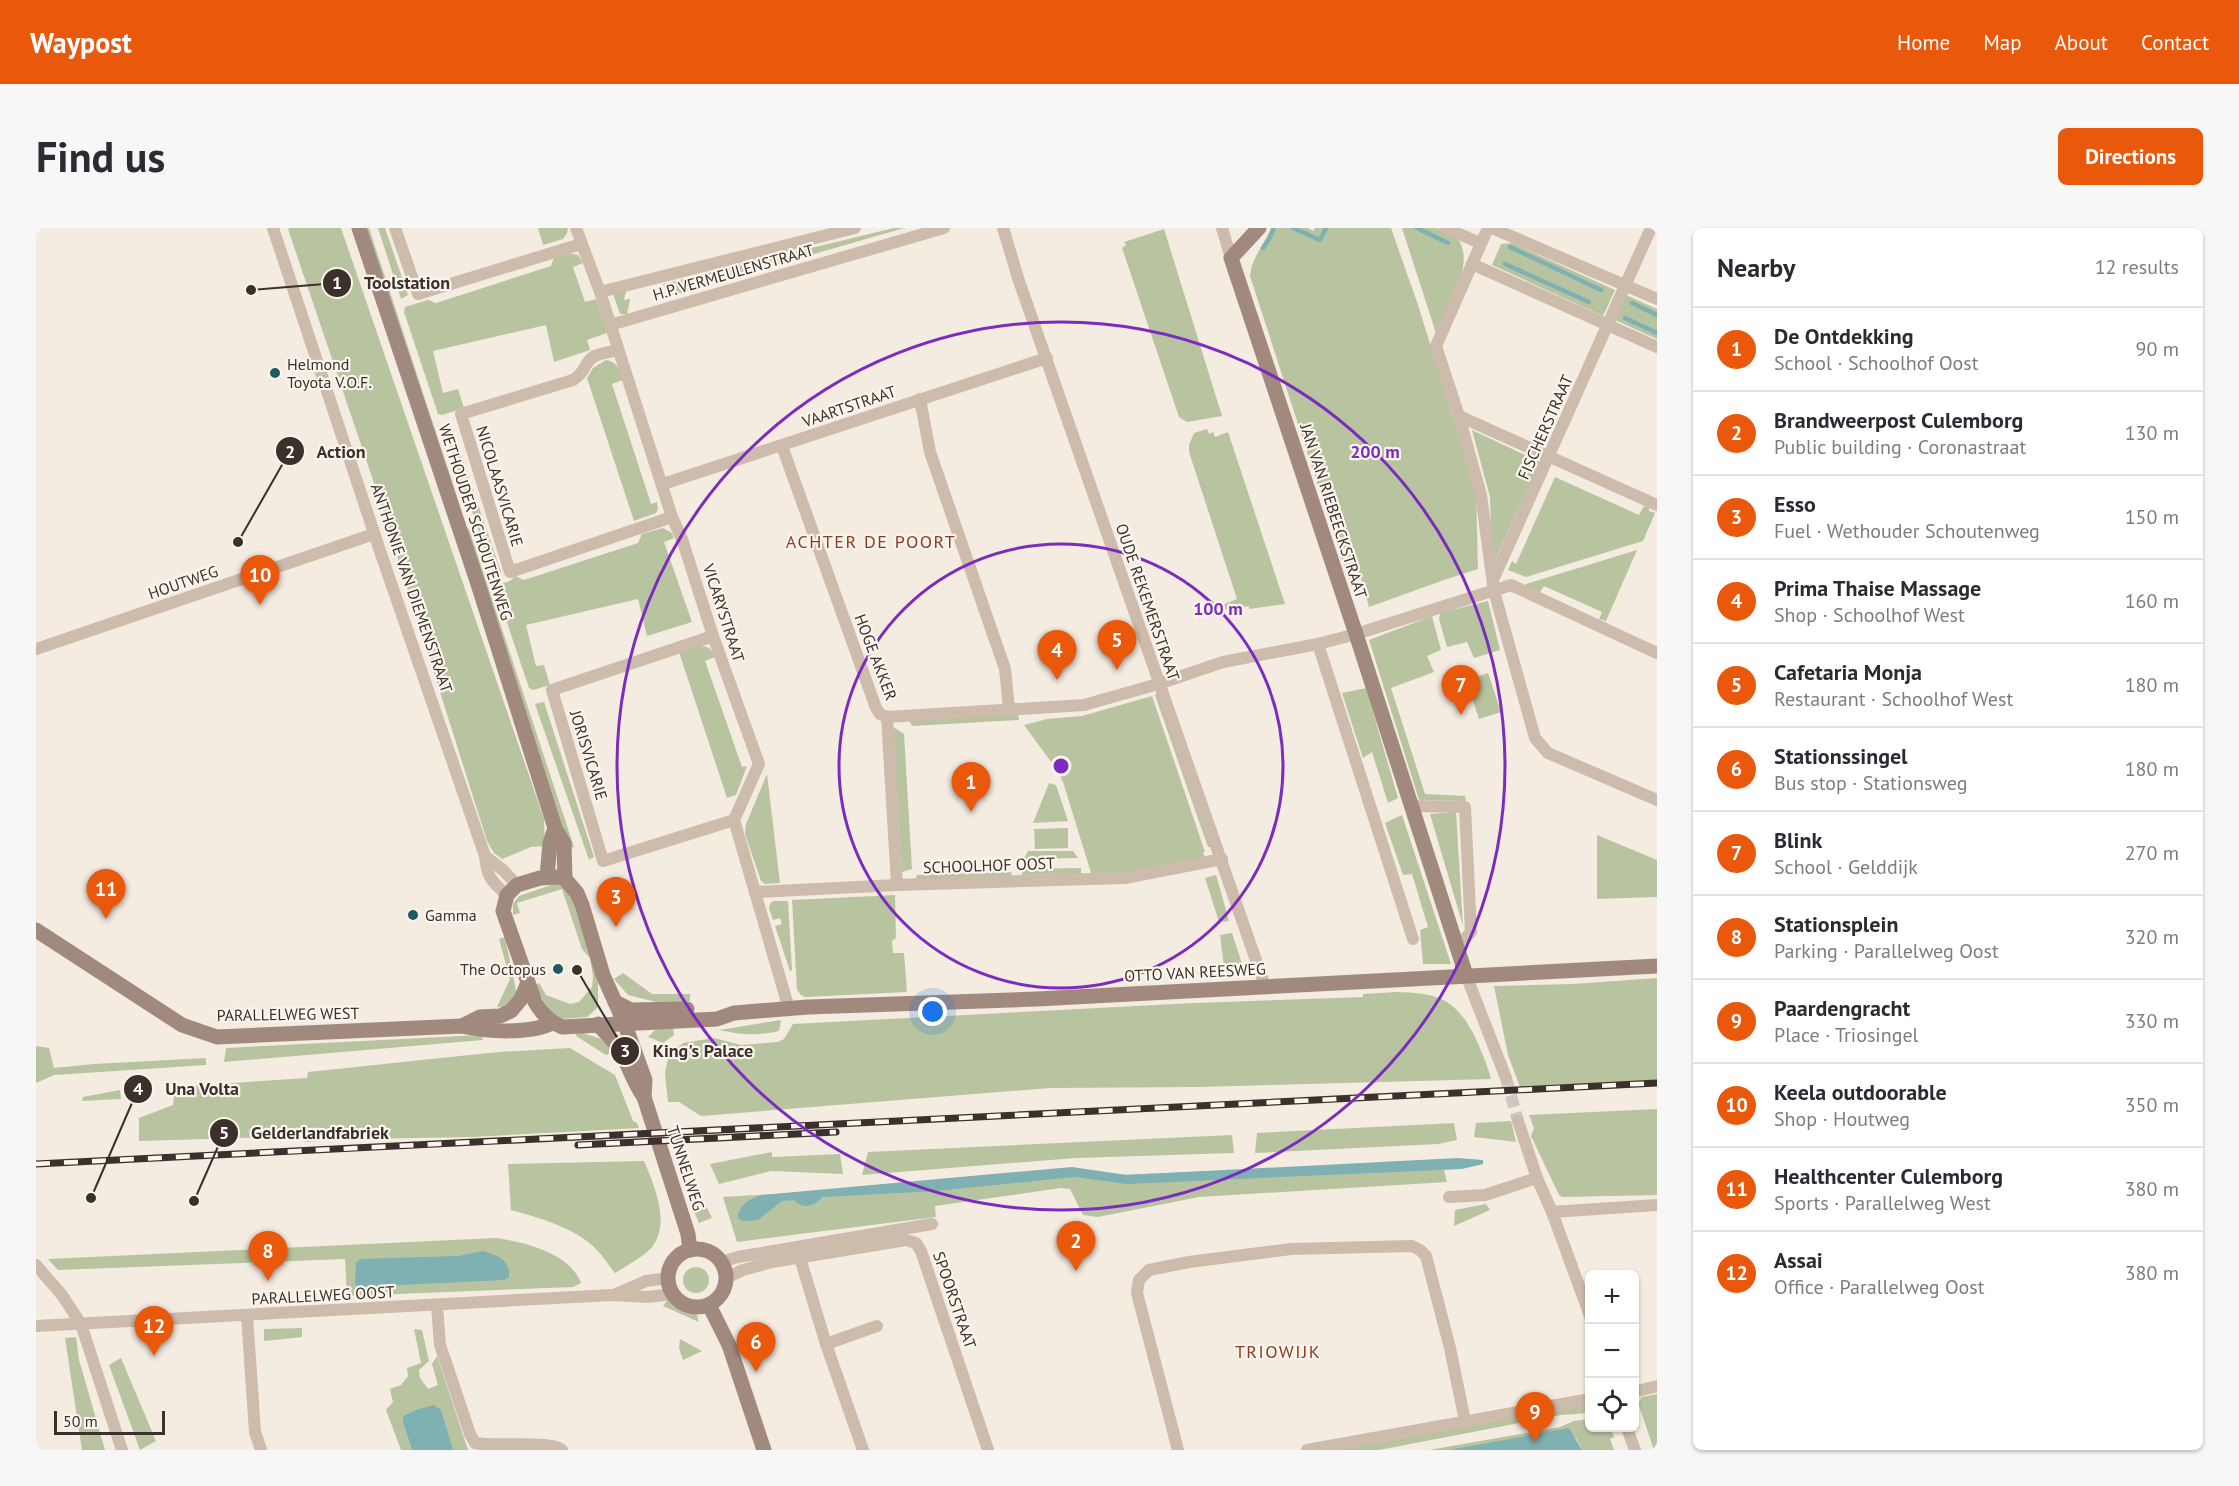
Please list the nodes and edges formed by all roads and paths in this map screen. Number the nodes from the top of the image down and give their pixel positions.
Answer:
1 (273, 228) edge
2 (359, 228) edge
3 (395, 228) edge
4 (576, 228) edge
5 (855, 228) edge
6 (1003, 228) edge
7 (1222, 228) edge
8 (1259, 228) edge
9 (1445, 228) edge
10 (1488, 228) edge
11 (1492, 228) edge
12 (1652, 228) edge
13 (937, 229) edge
14 (1480, 243) junction
15 (581, 244) junction
16 (1231, 258) junction
17 (1472, 264) junction
18 (1626, 286) junction
19 (600, 292) junction
20 (1657, 299) edge
21 (610, 325) junction
22 (1608, 325) junction
23 (1657, 347) edge
24 (618, 350) junction
25 (1047, 358) junction
26 (920, 399) junction
27 (1459, 416) junction
28 (782, 446) junction
29 (1550, 457) junction
30 (663, 484) junction
31 (1657, 505) edge
32 (672, 517) junction
33 (374, 534) junction
34 (1494, 586) junction
35 (1356, 634) junction
36 (713, 636) junction
37 (1318, 644) junction
38 (36, 649) edge
39 (1657, 653) edge
40 (1158, 684) junction
41 (1009, 708) junction
42 (887, 717) junction
43 (1657, 800) edge
44 (1411, 807) junction
45 (734, 820) junction
46 (555, 828) junction
47 (1222, 859) junction
48 (547, 877) junction
49 (565, 879) junction
50 (897, 885) junction
51 (512, 890) junction
52 (755, 892) junction
53 (36, 930) edge
54 (1413, 939) dead end
55 (1457, 947) junction
56 (1657, 966) edge
57 (1466, 975) junction
58 (527, 985) junction
59 (1265, 986) junction
60 (615, 1002) junction
61 (789, 1009) junction
62 (734, 1013) junction
63 (652, 1021) junction
64 (624, 1022) junction
65 (552, 1023) junction
66 (598, 1024) junction
67 (462, 1026) junction
68 (635, 1051) junction
69 (1506, 1078) tunnel mouth
70 (644, 1097) junction
71 (1518, 1121) tunnel mouth
72 (1537, 1178) junction
73 (1449, 1197) dead end
74 (1657, 1205) edge
75 (1552, 1212) junction
76 (932, 1224) dead end
77 (690, 1250) junction
78 (800, 1258) junction
79 (721, 1262) junction
80 (36, 1264) edge
81 (668, 1278) junction
82 (726, 1278) junction
83 (672, 1294) junction
84 (612, 1295) junction
85 (1585, 1302) edge
86 (708, 1305) junction
87 (437, 1306) junction
88 (247, 1316) junction
89 (81, 1324) junction
90 (36, 1326) edge
91 (877, 1326) dead end
92 (826, 1344) junction
93 (1657, 1386) edge
94 (1639, 1391) edge
95 (1585, 1400) edge
96 (1465, 1421) junction
97 (1628, 1432) edge
98 (122, 1450) edge
99 (261, 1450) edge
100 (562, 1450) edge
101 (764, 1450) edge
102 (863, 1450) edge
103 (988, 1450) edge
104 (1178, 1450) edge
105 (1307, 1450) edge
106 (1635, 1450) edge

1 - 33 street, ANTHONIE VAN DIEMENSTRAAT
2 - 46 street, WETHOUDER SCHOUTENWEG
3 - 15 street
4 - 15 street, VICARYSTRAAT
5 - 19 street, H.P. VERMEULENSTRAAT
6 - 25 street, OUDE REKEMERSTRAAT
7 - 16 street, JAN VAN RIEBEECKSTRAAT
8 - 16 street
9 - 14 street
10 - 14 street
11 - 18 street
12 - 18 street, FISCHERSTRAAT
13 - 21 street, H.P. VERMEULENSTRAAT
14 - 17 street
15 - 19 street, VICARYSTRAAT
16 - 35 street, JAN VAN RIEBEECKSTRAAT
17 - 22 street
17 - 27 street
18 - 20 street
18 - 22 street, FISCHERSTRAAT
19 - 21 street, VICARYSTRAAT
21 - 24 street, VICARYSTRAAT
22 - 23 street
22 - 29 street, FISCHERSTRAAT
24 - 30 street, VICARYSTRAAT
24 - 32 street, NICOLAASVICARIE
25 - 26 street, VAARTSTRAAT
25 - 40 street, OUDE REKEMERSTRAAT
26 - 28 street, VAARTSTRAAT
26 - 41 street
27 - 29 street
27 - 34 street
28 - 30 street, VAARTSTRAAT
28 - 42 street, HOGE AKKER
29 - 31 street
29 - 34 street, FISCHERSTRAAT
30 - 32 street, VICARYSTRAAT
32 - 36 street, VICARYSTRAAT
33 - 38 street, HOUTWEG
33 - 51 street, ANTHONIE VAN DIEMENSTRAAT
34 - 35 street
34 - 39 street
34 - 43 street
35 - 37 street
35 - 44 street, JAN VAN RIEBEECKSTRAAT
36 - 45 street, VICARYSTRAAT
36 - 45 street, JORISVICARIE
37 - 40 street
37 - 54 street
40 - 41 street
40 - 47 street, OUDE REKEMERSTRAAT
41 - 42 street
42 - 50 street, HOGE AKKER
44 - 55 street, JAN VAN RIEBEECKSTRAAT
44 - 55 street
45 - 52 street
46 - 48 street, WETHOUDER SCHOUTENWEG
46 - 49 street, WETHOUDER SCHOUTENWEG
47 - 50 street, SCHOOLHOF OOST
47 - 59 street, OUDE REKEMERSTRAAT
48 - 49 street
48 - 51 street
49 - 60 street
50 - 52 street, SCHOOLHOF OOST
51 - 58 street
52 - 61 street
53 - 67 street, PARALLELWEG WEST
55 - 57 street, JAN VAN RIEBEECKSTRAAT
56 - 57 street, OTTO VAN REESWEG
57 - 59 street, OTTO VAN REESWEG
57 - 69 street
58 - 65 street
58 - 67 street, PARALLELWEG WEST
59 - 61 street, OTTO VAN REESWEG
60 - 62 street, OTTO VAN REESWEG
60 - 64 street
60 - 66 street
61 - 62 street, OTTO VAN REESWEG
62 - 63 street, OTTO VAN REESWEG
63 - 64 street, OTTO VAN REESWEG
63 - 68 street
64 - 66 street, OTTO VAN REESWEG
64 - 68 street, TUNNELWEG
65 - 66 street, OTTO VAN REESWEG
65 - 67 street, PARALLELWEG WEST
66 - 70 street, TUNNELWEG
68 - 70 street, TUNNELWEG
70 - 77 street, TUNNELWEG
71 - 72 street
72 - 73 street
72 - 75 street
74 - 75 street
75 - 85 street
76 - 79 street
77 - 79 street
77 - 81 street
78 - 82 street, SPOORSTRAAT
78 - 92 street
78 - 103 street, SPOORSTRAAT
79 - 82 street
80 - 89 street
81 - 83 street
81 - 84 street, PARALLELWEG OOST
82 - 86 street
83 - 84 street, PARALLELWEG OOST
83 - 86 street
84 - 87 street, PARALLELWEG OOST
86 - 101 street
87 - 88 street, PARALLELWEG OOST
87 - 100 street
88 - 89 street, PARALLELWEG OOST
88 - 99 street
89 - 90 street, PARALLELWEG OOST
89 - 98 street
91 - 92 street
92 - 102 street
93 - 94 street
95 - 96 street
96 - 104 street
96 - 105 street
97 - 106 street

